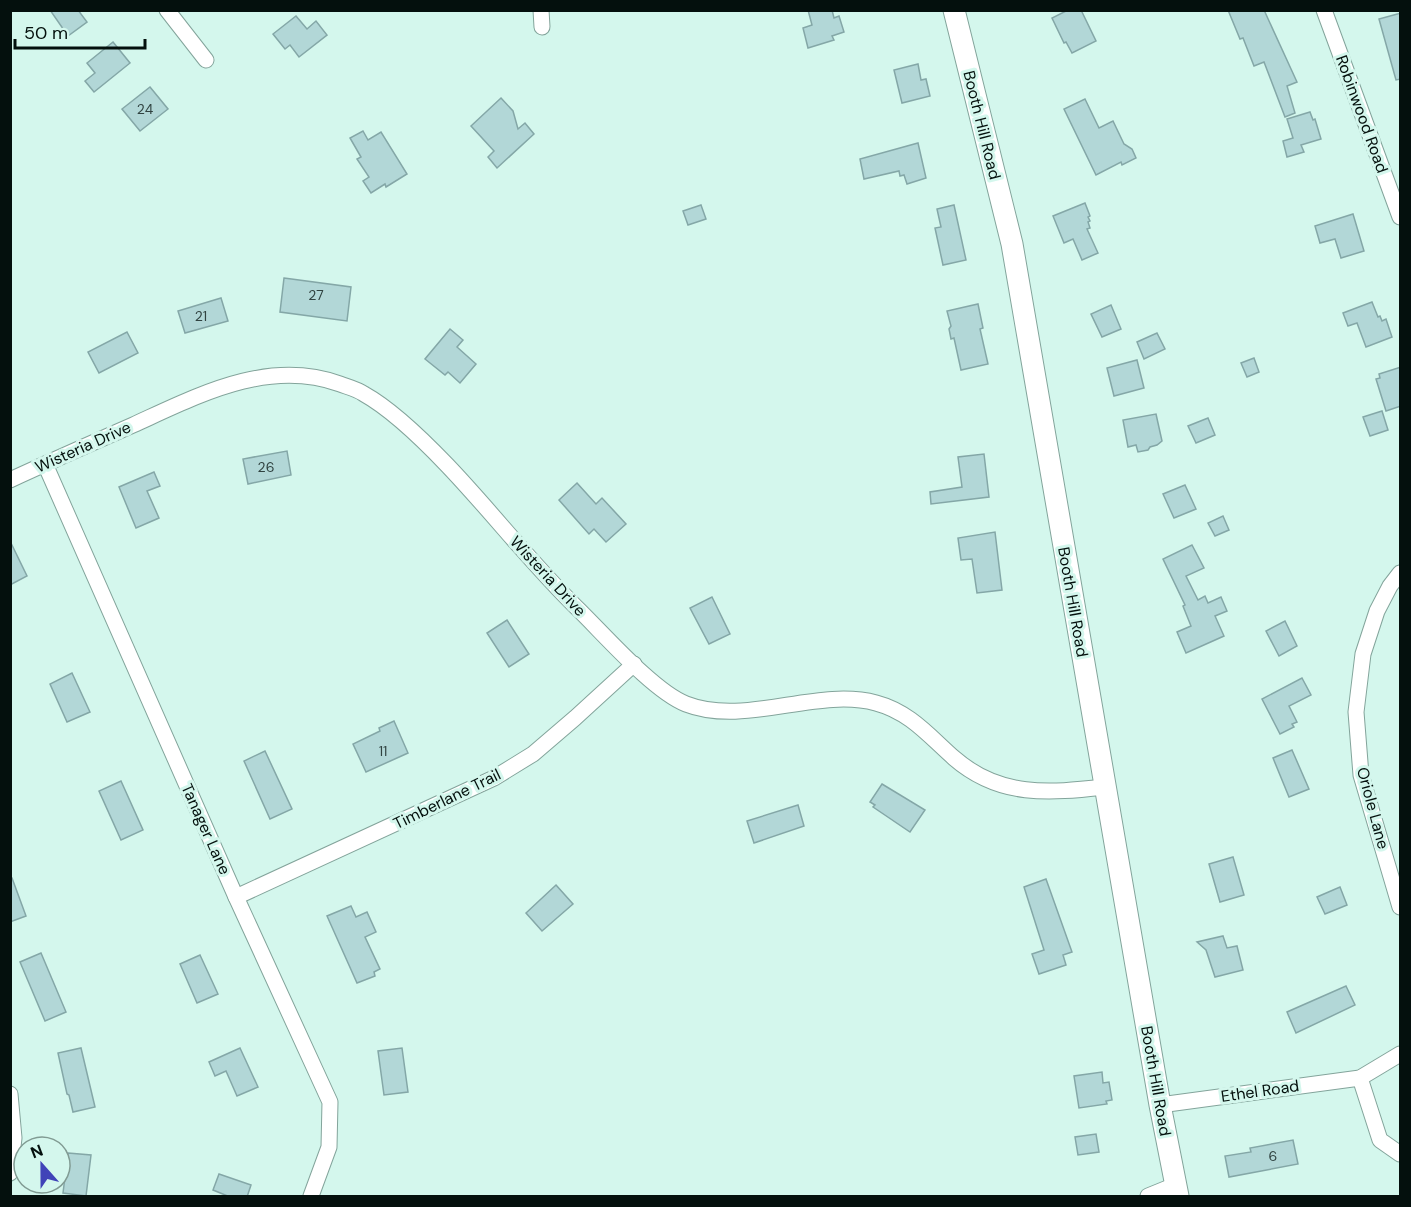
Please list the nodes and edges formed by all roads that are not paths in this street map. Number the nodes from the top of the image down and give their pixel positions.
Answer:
1 (167, 10) edge
2 (541, 10) edge
3 (954, 10) edge
4 (1324, 10) edge
5 (542, 27) dead end
6 (206, 60) dead end
7 (1401, 217) edge
8 (45, 465) junction
9 (10, 480) edge
10 (1401, 573) edge
11 (634, 663) junction
12 (1105, 787) junction
13 (236, 897) junction
14 (1401, 907) edge
15 (1401, 1054) edge
16 (1360, 1078) junction
17 (10, 1094) edge
18 (1160, 1105) junction
19 (1401, 1154) edge
20 (10, 1173) edge
21 (1176, 1191) edge
22 (311, 1197) edge
23 (1148, 1197) edge

1 - 6 street
2 - 5 street
3 - 12 street, Booth Hill Road
4 - 7 street, Robinwood Road
8 - 9 street, Wisteria Drive
8 - 11 street, Wisteria Drive
8 - 13 street, Tanager Lane
10 - 14 street, Oriole Lane
11 - 12 street, Wisteria Drive
11 - 13 street, Timberlane Trail
12 - 18 street, Booth Hill Road
13 - 22 street, Tanager Lane
15 - 16 street
16 - 18 street, Ethel Road
16 - 19 street
17 - 20 street
18 - 21 street, Booth Hill Road
21 - 23 street

